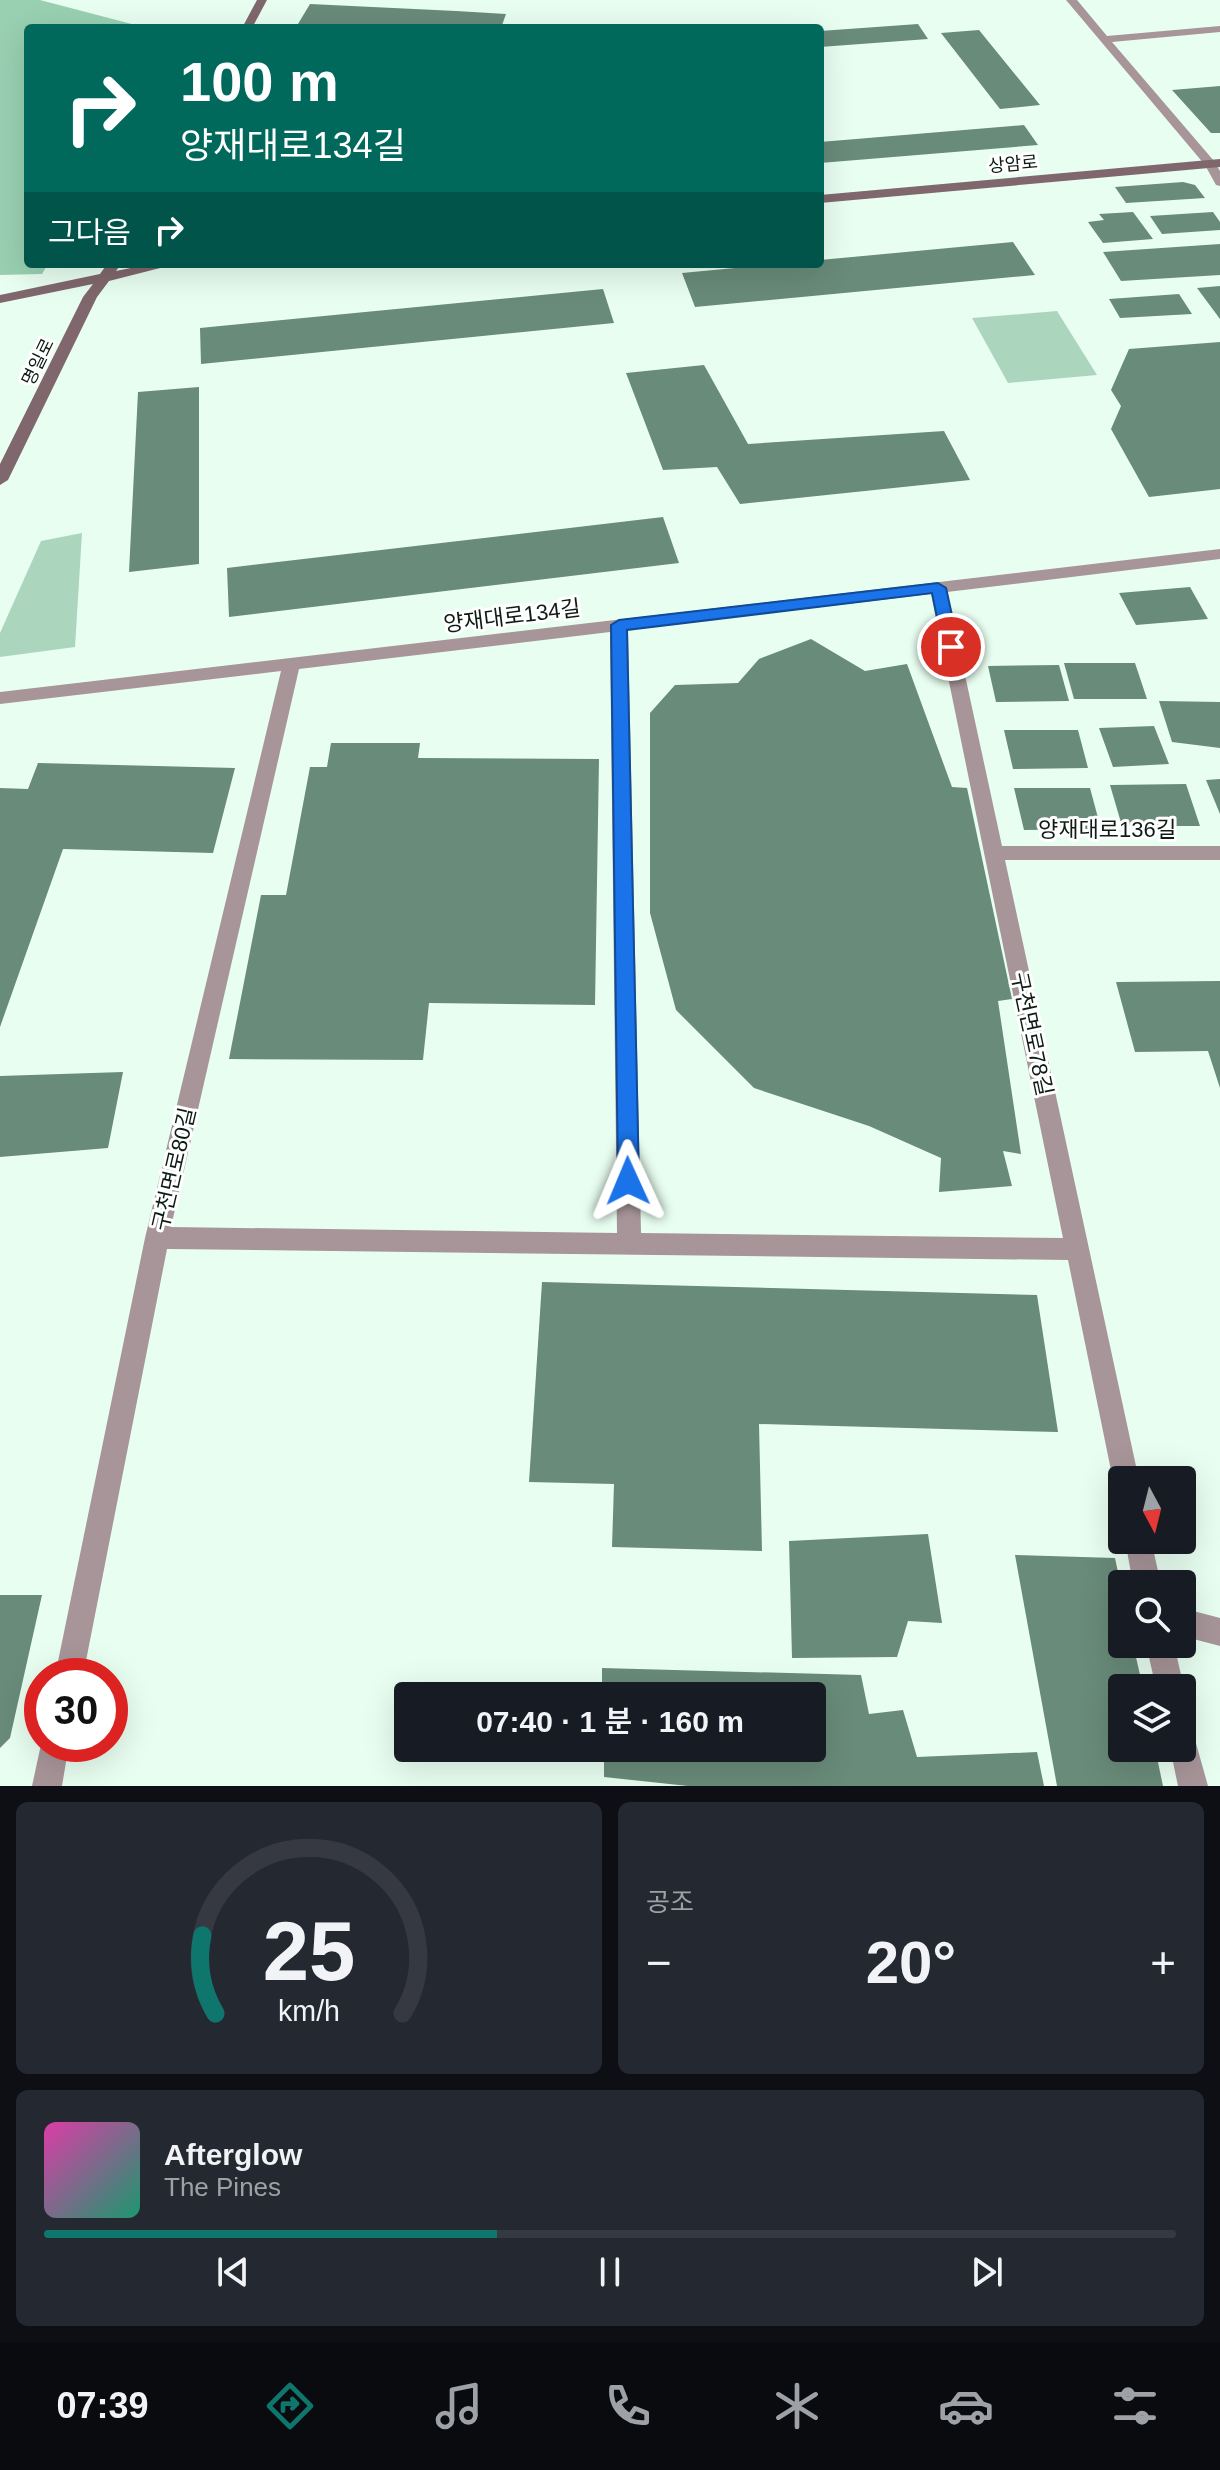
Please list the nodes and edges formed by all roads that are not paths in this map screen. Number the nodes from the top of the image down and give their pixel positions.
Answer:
1 (262, 0) edge
2 (1071, 0) edge
3 (249, 24) edge
4 (1220, 29) edge
5 (1107, 39) junction
6 (1215, 164) edge
7 (1220, 182) edge
8 (824, 199) edge
9 (111, 268) edge
10 (152, 268) edge
11 (103, 280) junction
12 (0, 299) edge
13 (0, 480) edge
14 (1220, 554) edge
15 (938, 588) junction
16 (619, 625) junction
17 (291, 664) junction
18 (0, 698) edge
19 (994, 853) junction
20 (1220, 853) edge
21 (157, 1238) junction
22 (629, 1243) junction
23 (1077, 1249) junction
24 (1123, 1466) edge
25 (1196, 1626) edge
26 (1220, 1632) edge
27 (73, 1658) edge
28 (52, 1762) edge
29 (1187, 1762) edge
30 (47, 1786) edge
31 (1193, 1786) edge

1 - 3 street
2 - 5 street
4 - 5 street
5 - 6 street
6 - 7 street
6 - 8 street, 상암로
9 - 11 street, 명일로
10 - 11 street
11 - 12 street
11 - 13 street, 명일로
14 - 15 street, 양재대로134길
15 - 16 street, 양재대로134길
15 - 19 street, 구천면로78길
16 - 17 street, 양재대로134길
16 - 22 street
17 - 18 street, 양재대로134길
17 - 21 street, 구천면로80길
19 - 20 street, 양재대로136길
19 - 23 street, 구천면로78길
21 - 22 street
21 - 27 street, 구천면로80길
22 - 23 street
23 - 24 street, 구천면로78길
25 - 26 street
28 - 30 street
29 - 31 street

